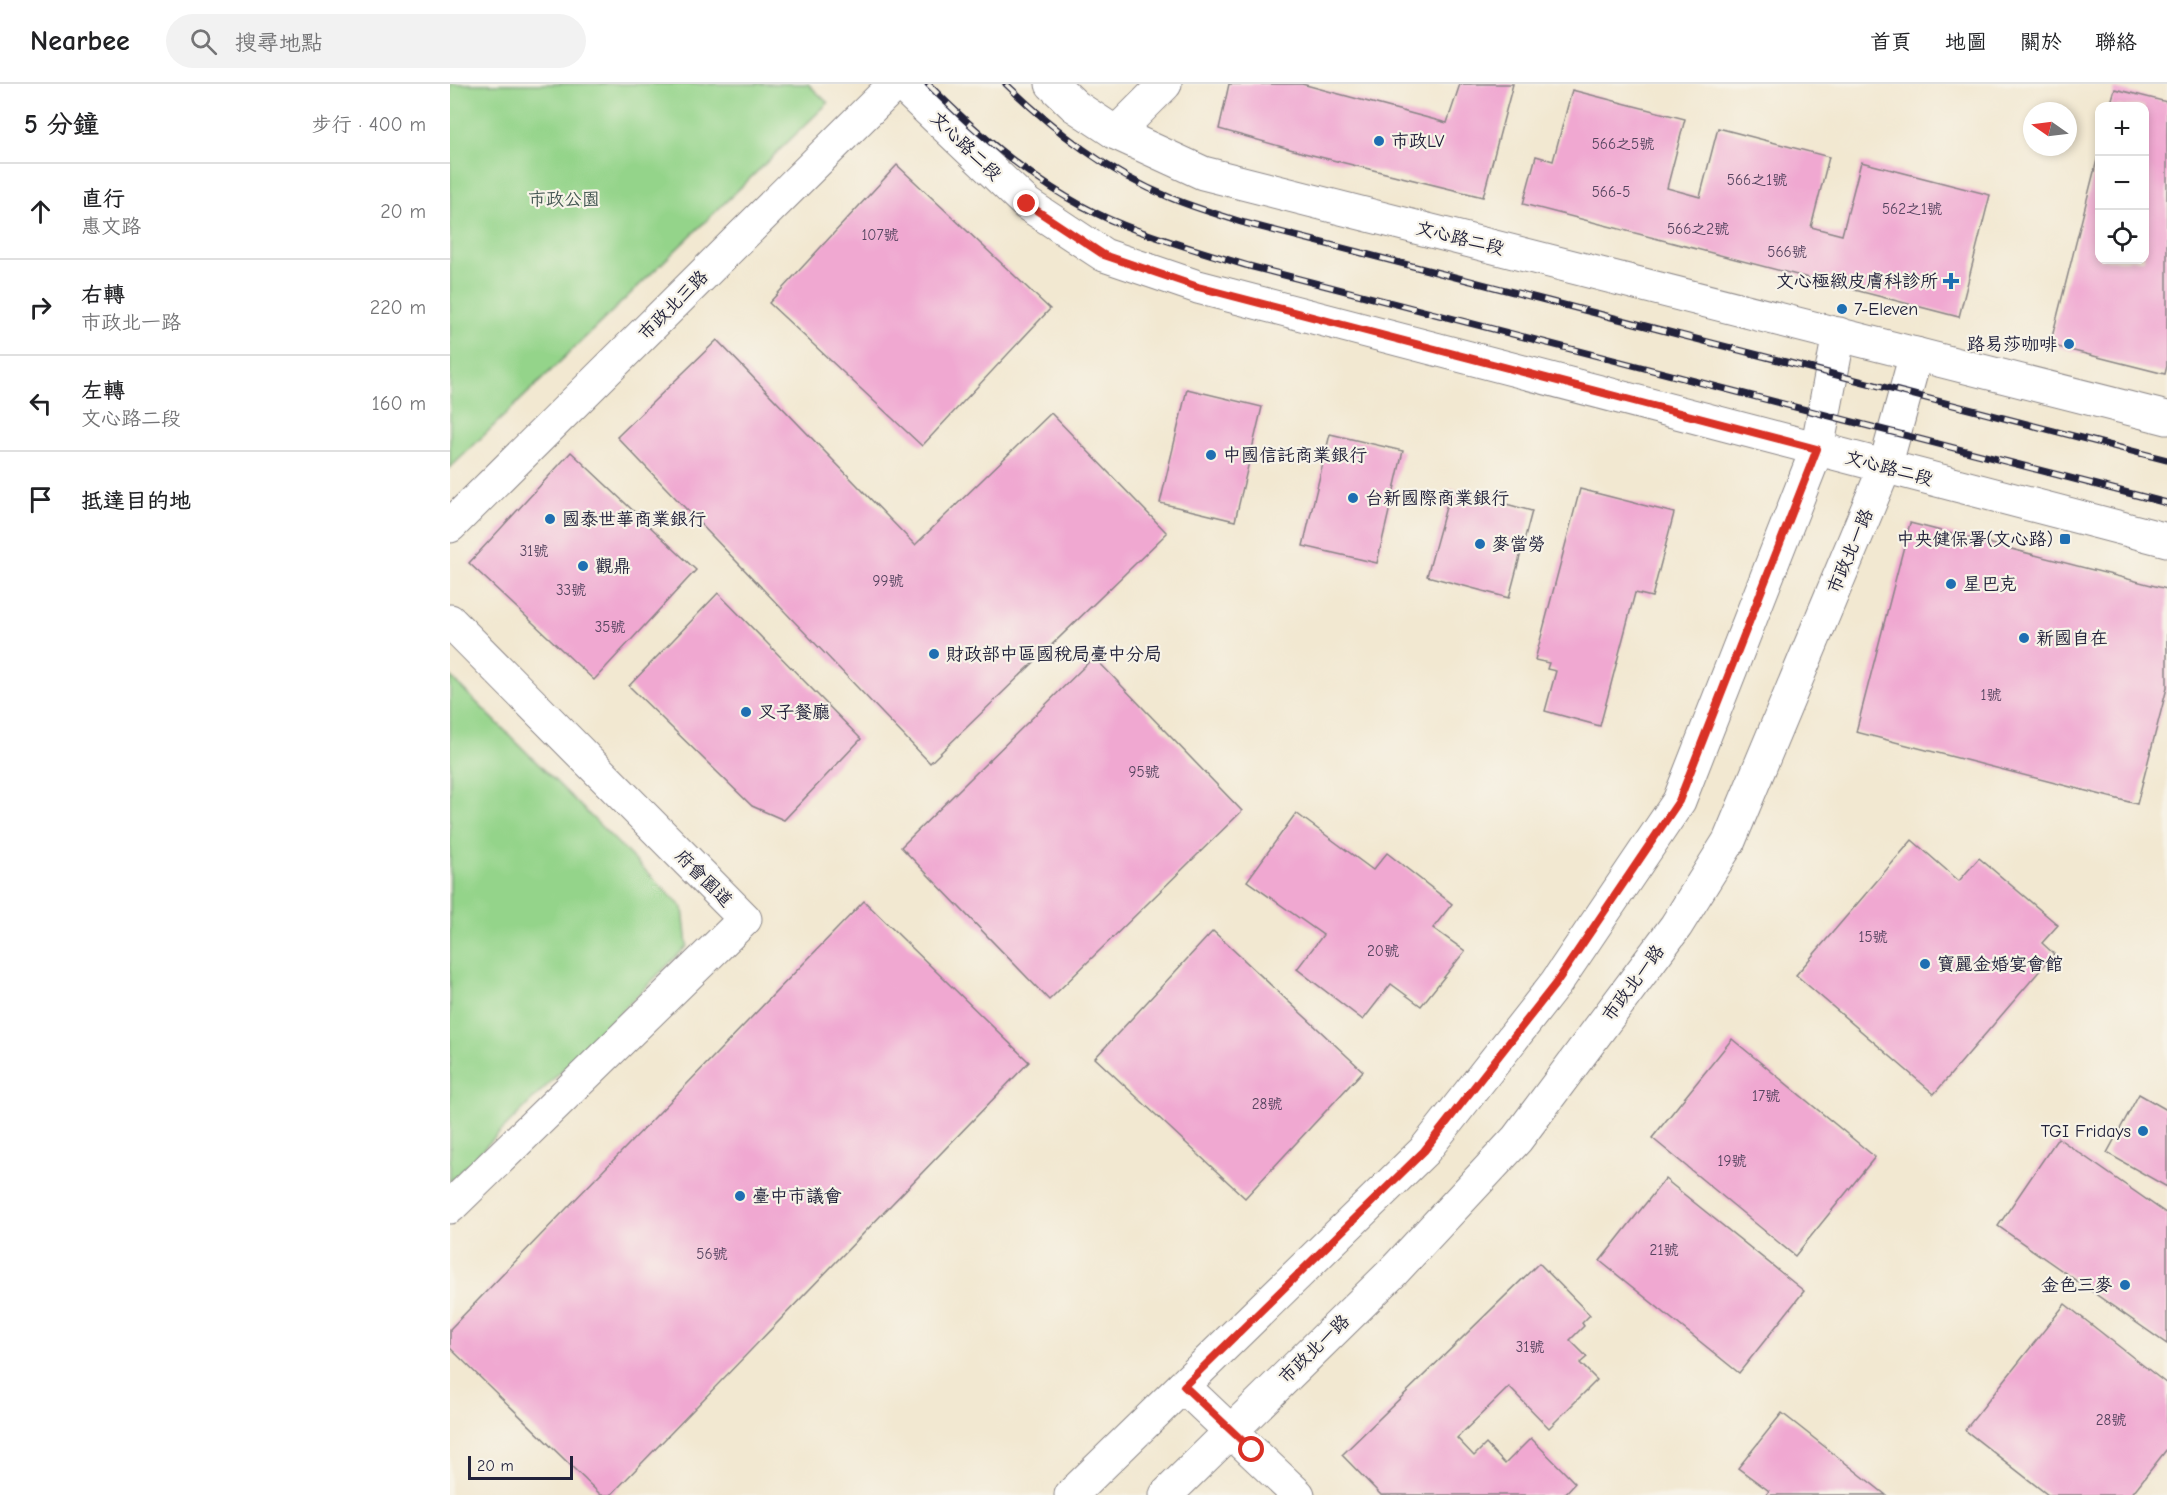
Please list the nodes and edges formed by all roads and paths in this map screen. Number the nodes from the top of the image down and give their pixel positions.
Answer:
1 (895, 84) edge
2 (901, 84) edge
3 (1052, 84) edge
4 (1165, 84) edge
5 (1116, 133) junction
6 (1839, 334) junction
7 (1916, 354) junction
8 (2167, 418) edge
9 (1817, 449) junction
10 (1885, 467) junction
11 (450, 526) edge
12 (2167, 540) edge
13 (450, 621) edge
14 (450, 1207) edge
15 (1184, 1386) junction
16 (1231, 1430) junction
17 (1071, 1495) edge
18 (1166, 1495) edge
19 (1298, 1495) edge

1 - 11 street, 市政北三路
2 - 9 street, 文心路二段
3 - 5 street, 文心路二段
4 - 5 street
5 - 6 street, 文心路二段
6 - 7 street, 文心路二段
6 - 9 street
7 - 8 street, 文心路二段
7 - 10 street, 市政北一路
9 - 10 street, 文心路二段
9 - 15 street
10 - 12 street, 文心路二段
10 - 16 street, 市政北一路
13 - 14 street, 府會園道
15 - 16 street
15 - 17 street
16 - 18 street, 市政北一路
16 - 19 street

